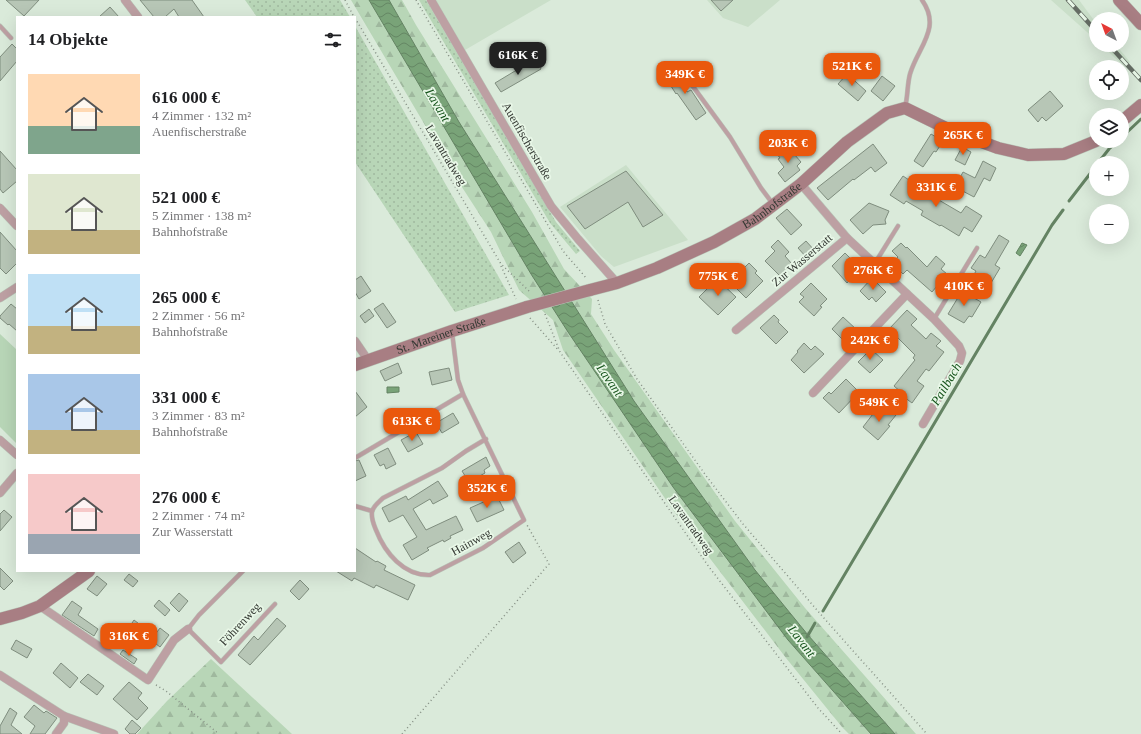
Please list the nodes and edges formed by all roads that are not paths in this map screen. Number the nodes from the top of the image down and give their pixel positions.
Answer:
1 (125, 0) edge
2 (431, 0) edge
3 (922, 0) edge
4 (1119, 0) edge
5 (137, 16) edge
6 (1141, 24) edge
7 (0, 26) edge
8 (11, 38) dead end
9 (686, 77) dead end
10 (1141, 105) edge
11 (905, 108) junction
12 (1129, 115) edge
13 (1089, 144) edge
14 (802, 184) junction
15 (774, 205) junction
16 (0, 208) edge
17 (16, 225) edge
18 (898, 226) dead end
19 (847, 238) junction
20 (977, 248) dead end
21 (875, 263) junction
22 (617, 282) junction
23 (16, 290) edge
24 (592, 290) joint
25 (907, 294) junction
26 (0, 298) edge
27 (934, 319) junction
28 (736, 330) dead end
29 (452, 331) junction
30 (356, 342) edge
31 (368, 360) junction
32 (356, 365) edge
33 (813, 393) dead end
34 (463, 394) junction
35 (923, 424) dead end
36 (486, 439) junction
37 (0, 440) edge
38 (16, 454) edge
39 (356, 457) edge
40 (16, 475) edge
41 (0, 493) edge
42 (356, 506) edge
43 (372, 511) junction
44 (88, 572) edge
45 (242, 572) edge
46 (275, 604) dead end
47 (40, 606) junction
48 (0, 619) edge
49 (188, 629) junction
50 (0, 675) edge
51 (64, 716) junction
52 (56, 734) edge
53 (114, 734) edge

1 - 5 street
2 - 22 street, Auenfischerstraße
3 - 11 lane
4 - 6 street
7 - 8 lane
9 - 15 lane
10 - 12 street
11 - 13 street
11 - 14 street, Bahnhofstraße
14 - 15 street, Bahnhofstraße
14 - 19 street, Zur Wasserstatt
15 - 22 street, Bahnhofstraße
16 - 17 street
18 - 21 lane
19 - 21 street, Zur Wasserstatt
19 - 28 street, Zur Wasserstatt
20 - 27 lane
21 - 25 street, Zur Wasserstatt
22 - 24 street, Bahnhofstraße
23 - 26 street
24 - 29 street, St. Mareiner Straße, bridge
25 - 27 street, Zur Wasserstatt
25 - 33 street
27 - 35 street, Zur Wasserstatt
29 - 31 street, St. Mareiner Straße
29 - 34 lane
30 - 31 street
31 - 32 street, St. Mareiner Straße
34 - 36 lane
34 - 39 lane
36 - 43 lane
36 - 43 lane, Hainweg
37 - 38 street
40 - 41 street
42 - 43 lane
44 - 47 street
45 - 49 lane
46 - 49 lane, Föhrenweg
47 - 48 street
47 - 49 street
50 - 51 street
51 - 52 street
51 - 53 street

